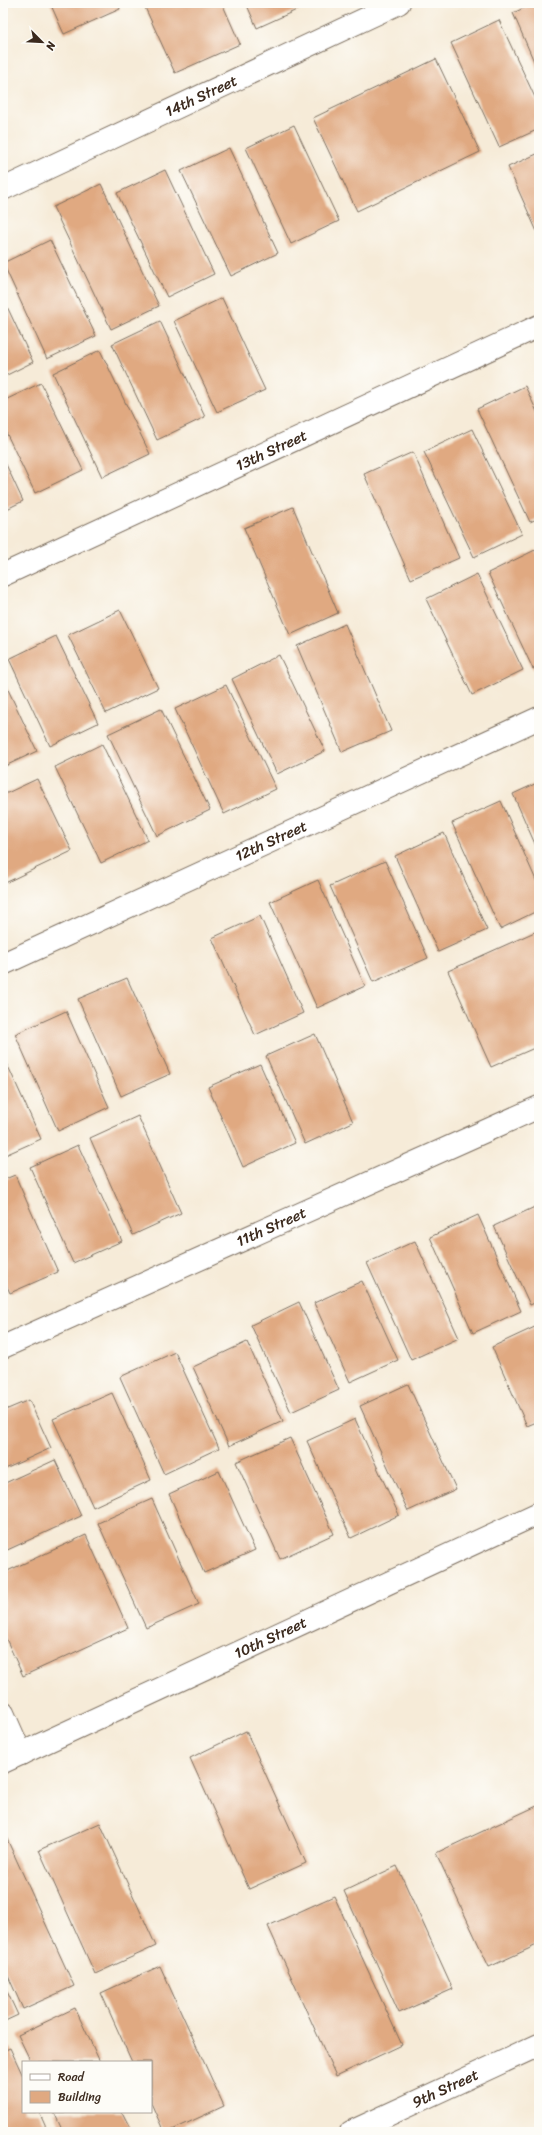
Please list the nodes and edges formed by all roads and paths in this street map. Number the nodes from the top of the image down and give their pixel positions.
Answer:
1 (398, 3) edge
2 (3, 189) edge
3 (539, 326) edge
4 (3, 575) edge
5 (539, 718) edge
6 (3, 964) edge
7 (539, 1106) edge
8 (3, 1347) edge
9 (539, 1513) edge
10 (3, 1713) edge
11 (12, 1758) edge
12 (539, 2045) edge
13 (351, 2132) edge

1 - 2 street, 14th Street
3 - 4 street, 13th Street
5 - 6 street, 12th Street
7 - 8 street, 11th Street
9 - 11 street, 10th Street
10 - 11 street
12 - 13 street, 9th Street

